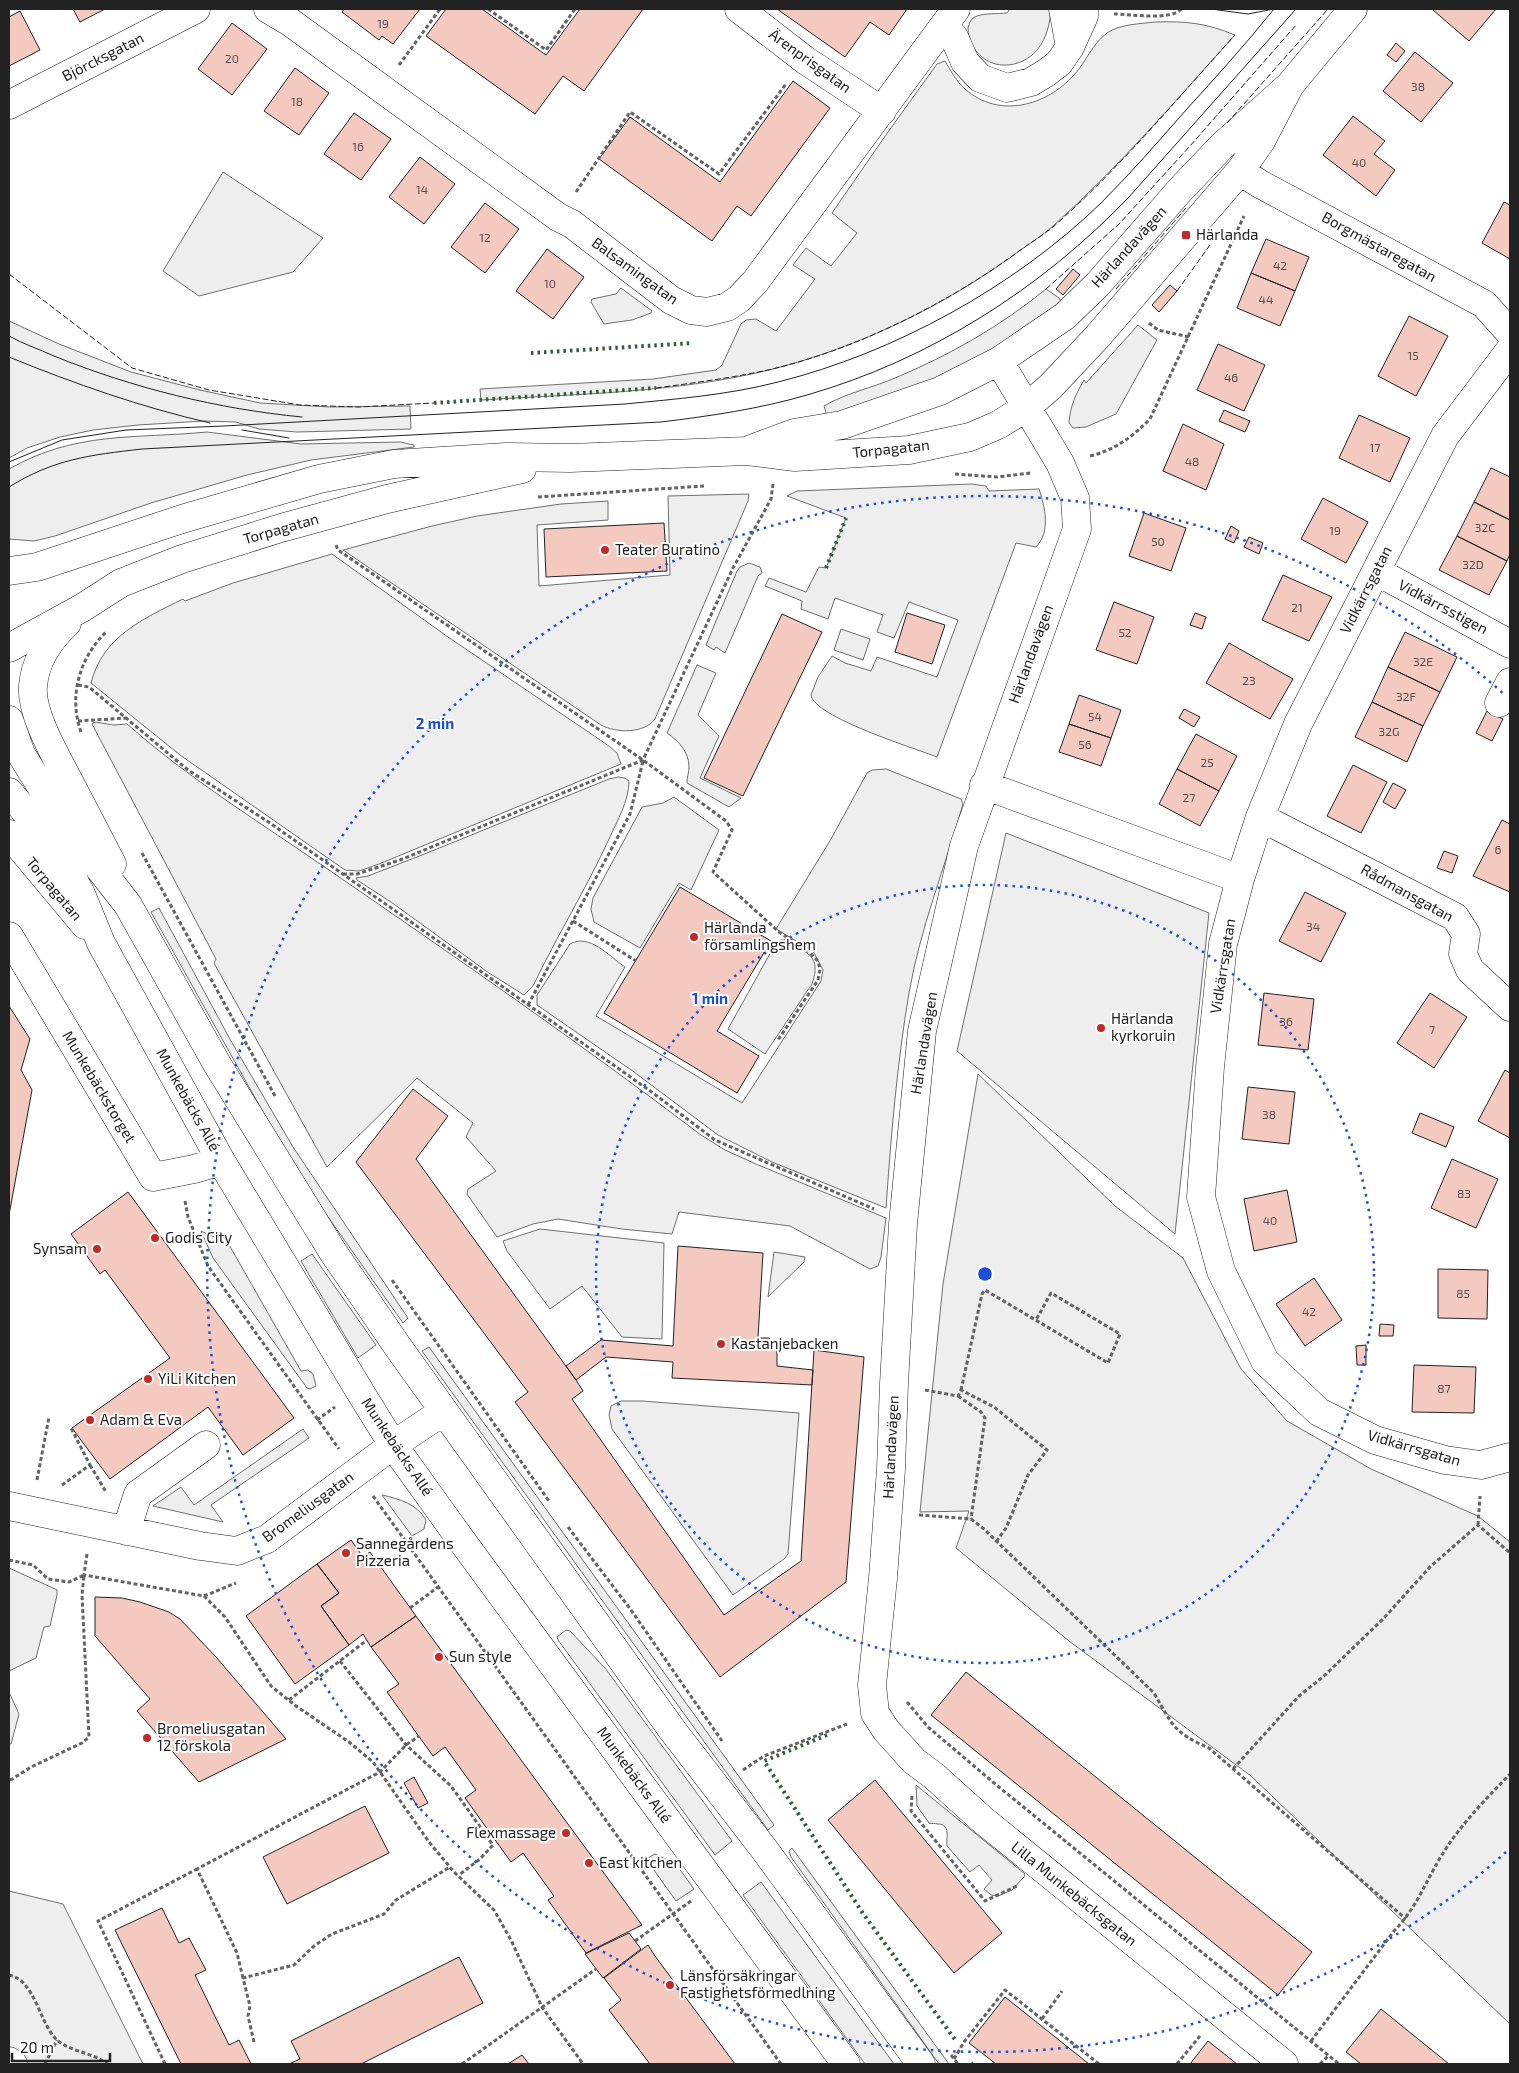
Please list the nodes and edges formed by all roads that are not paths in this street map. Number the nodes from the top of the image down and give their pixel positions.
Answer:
1 (196, 9) edge
2 (268, 9) edge
3 (739, 9) edge
4 (1353, 9) edge
5 (1077, 11) edge
6 (950, 17) edge
7 (1290, 85) junction
8 (9, 105) edge
9 (882, 111) junction
10 (1240, 171) junction
11 (1510, 333) edge
12 (1510, 350) edge
13 (999, 361) junction
14 (1027, 407) junction
15 (747, 451) junction
16 (570, 458) junction
17 (9, 570) edge
18 (1376, 571) junction
19 (82, 608) junction
20 (1510, 644) edge
21 (9, 648) edge
22 (9, 720) edge
23 (984, 785) junction
24 (9, 792) edge
25 (1260, 817) junction
26 (11, 840) edge
27 (1240, 879) junction
28 (128, 905) junction
29 (9, 936) edge
30 (101, 943) junction
31 (1510, 1007) edge
32 (221, 1160) junction
33 (444, 1412) junction
34 (206, 1445) dead end
35 (393, 1445) junction
36 (1510, 1457) edge
37 (30, 1510) edge
38 (126, 1531) junction
39 (875, 1713) joint
40 (9, 2061) edge
41 (13, 2064) edge
42 (846, 2064) edge
43 (921, 2064) edge
44 (1284, 2064) edge

1 - 8 street, Björcksgatan
2 - 9 street, Balsamingatan
3 - 9 street, Ärenprisgatan
4 - 7 street, Härlandavägen
5 - 6 street
6 - 9 street, Balsamingatan
7 - 10 street, Härlandavägen
7 - 13 street, Härlandavägen
10 - 11 street, Borgmästaregatan
10 - 14 street, Härlandavägen
12 - 18 street, Vidkärrsgatan
13 - 14 street, Härlandavägen
13 - 15 street, Torpagatan
14 - 15 street, Torpagatan
14 - 23 street, Härlandavägen
15 - 16 street, Torpagatan
16 - 17 street, Torpagatan
16 - 19 street, Torpagatan
18 - 20 street, Vidkärrsstigen
18 - 25 street, Vidkärrsgatan
19 - 21 street, Torpagatan
19 - 28 street
22 - 28 street
23 - 27 street
23 - 39 street, Härlandavägen
24 - 30 street, Munkebäcks Allé
25 - 27 street, Vidkärrsgatan
25 - 31 street, Rådmansgatan
26 - 30 street, Torpagatan
27 - 36 street, Vidkärrsgatan
28 - 33 street
29 - 32 street, Munkebäckstorget
30 - 32 street, Munkebäcks Allé
32 - 35 street, Munkebäcks Allé
33 - 35 street, Bromeliusgatan
33 - 43 street
34 - 38 street
35 - 38 street, Bromeliusgatan
35 - 42 street, Munkebäcks Allé
37 - 38 street, Bromeliusgatan
39 - 44 street, Lilla Munkebäcksgatan
40 - 41 street

